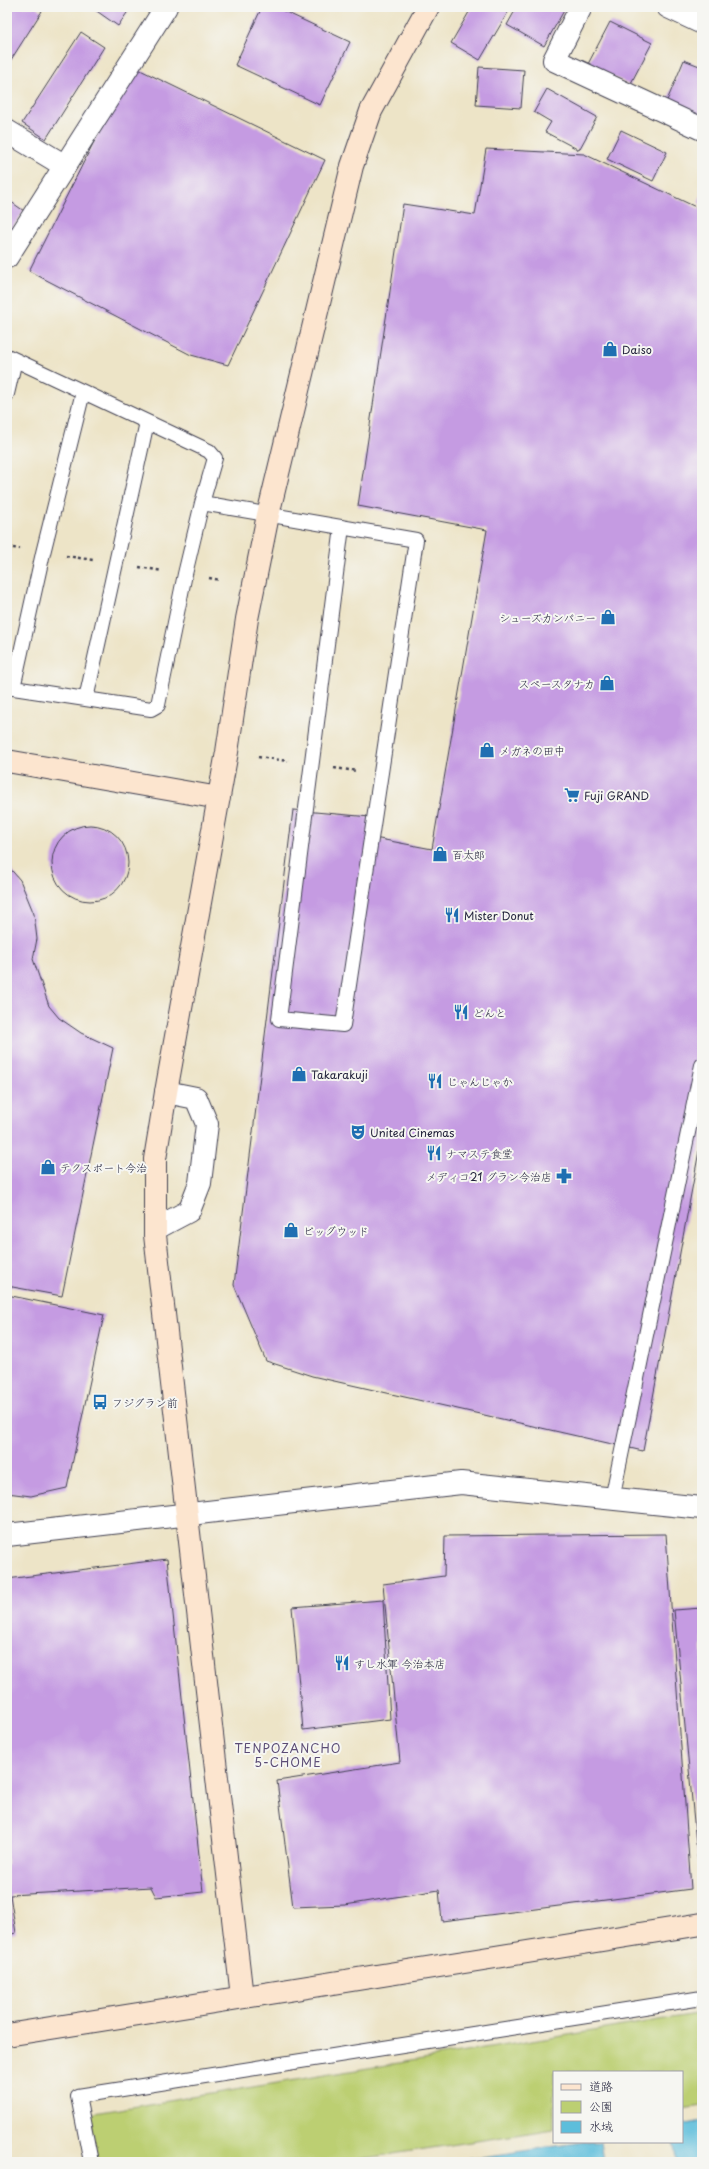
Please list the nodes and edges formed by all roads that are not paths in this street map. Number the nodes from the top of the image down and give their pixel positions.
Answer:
1 (166, 7) edge
2 (428, 7) edge
3 (581, 7) edge
4 (668, 7) edge
5 (702, 23) edge
6 (702, 129) edge
7 (7, 131) edge
8 (65, 166) junction
9 (7, 257) edge
10 (11, 358) edge
11 (83, 392) junction
12 (7, 394) edge
13 (147, 422) junction
14 (202, 503) junction
15 (268, 515) junction
16 (342, 527) junction
17 (10, 688) edge
18 (86, 699) junction
19 (7, 761) edge
20 (219, 798) junction
21 (702, 1065) edge
22 (166, 1092) junction
23 (155, 1229) junction
24 (612, 1499) junction
25 (702, 1508) edge
26 (187, 1515) junction
27 (7, 1535) edge
28 (702, 1924) edge
29 (242, 1997) junction
30 (702, 1998) edge
31 (7, 2035) edge
32 (91, 2162) edge

1 - 8 street
2 - 15 street
3 - 6 street
4 - 5 street
7 - 8 street
8 - 9 street
10 - 11 lane
10 - 12 lane
11 - 13 lane
11 - 17 lane
13 - 14 lane
13 - 18 lane
14 - 15 lane
14 - 18 lane
15 - 16 lane
15 - 20 street
16 - 16 lane
17 - 18 lane
19 - 20 street
20 - 22 street
21 - 24 lane
22 - 23 street
22 - 23 street
23 - 26 street
24 - 25 street
24 - 26 street
26 - 27 street
26 - 29 street
28 - 29 street
29 - 31 street
30 - 32 lane

